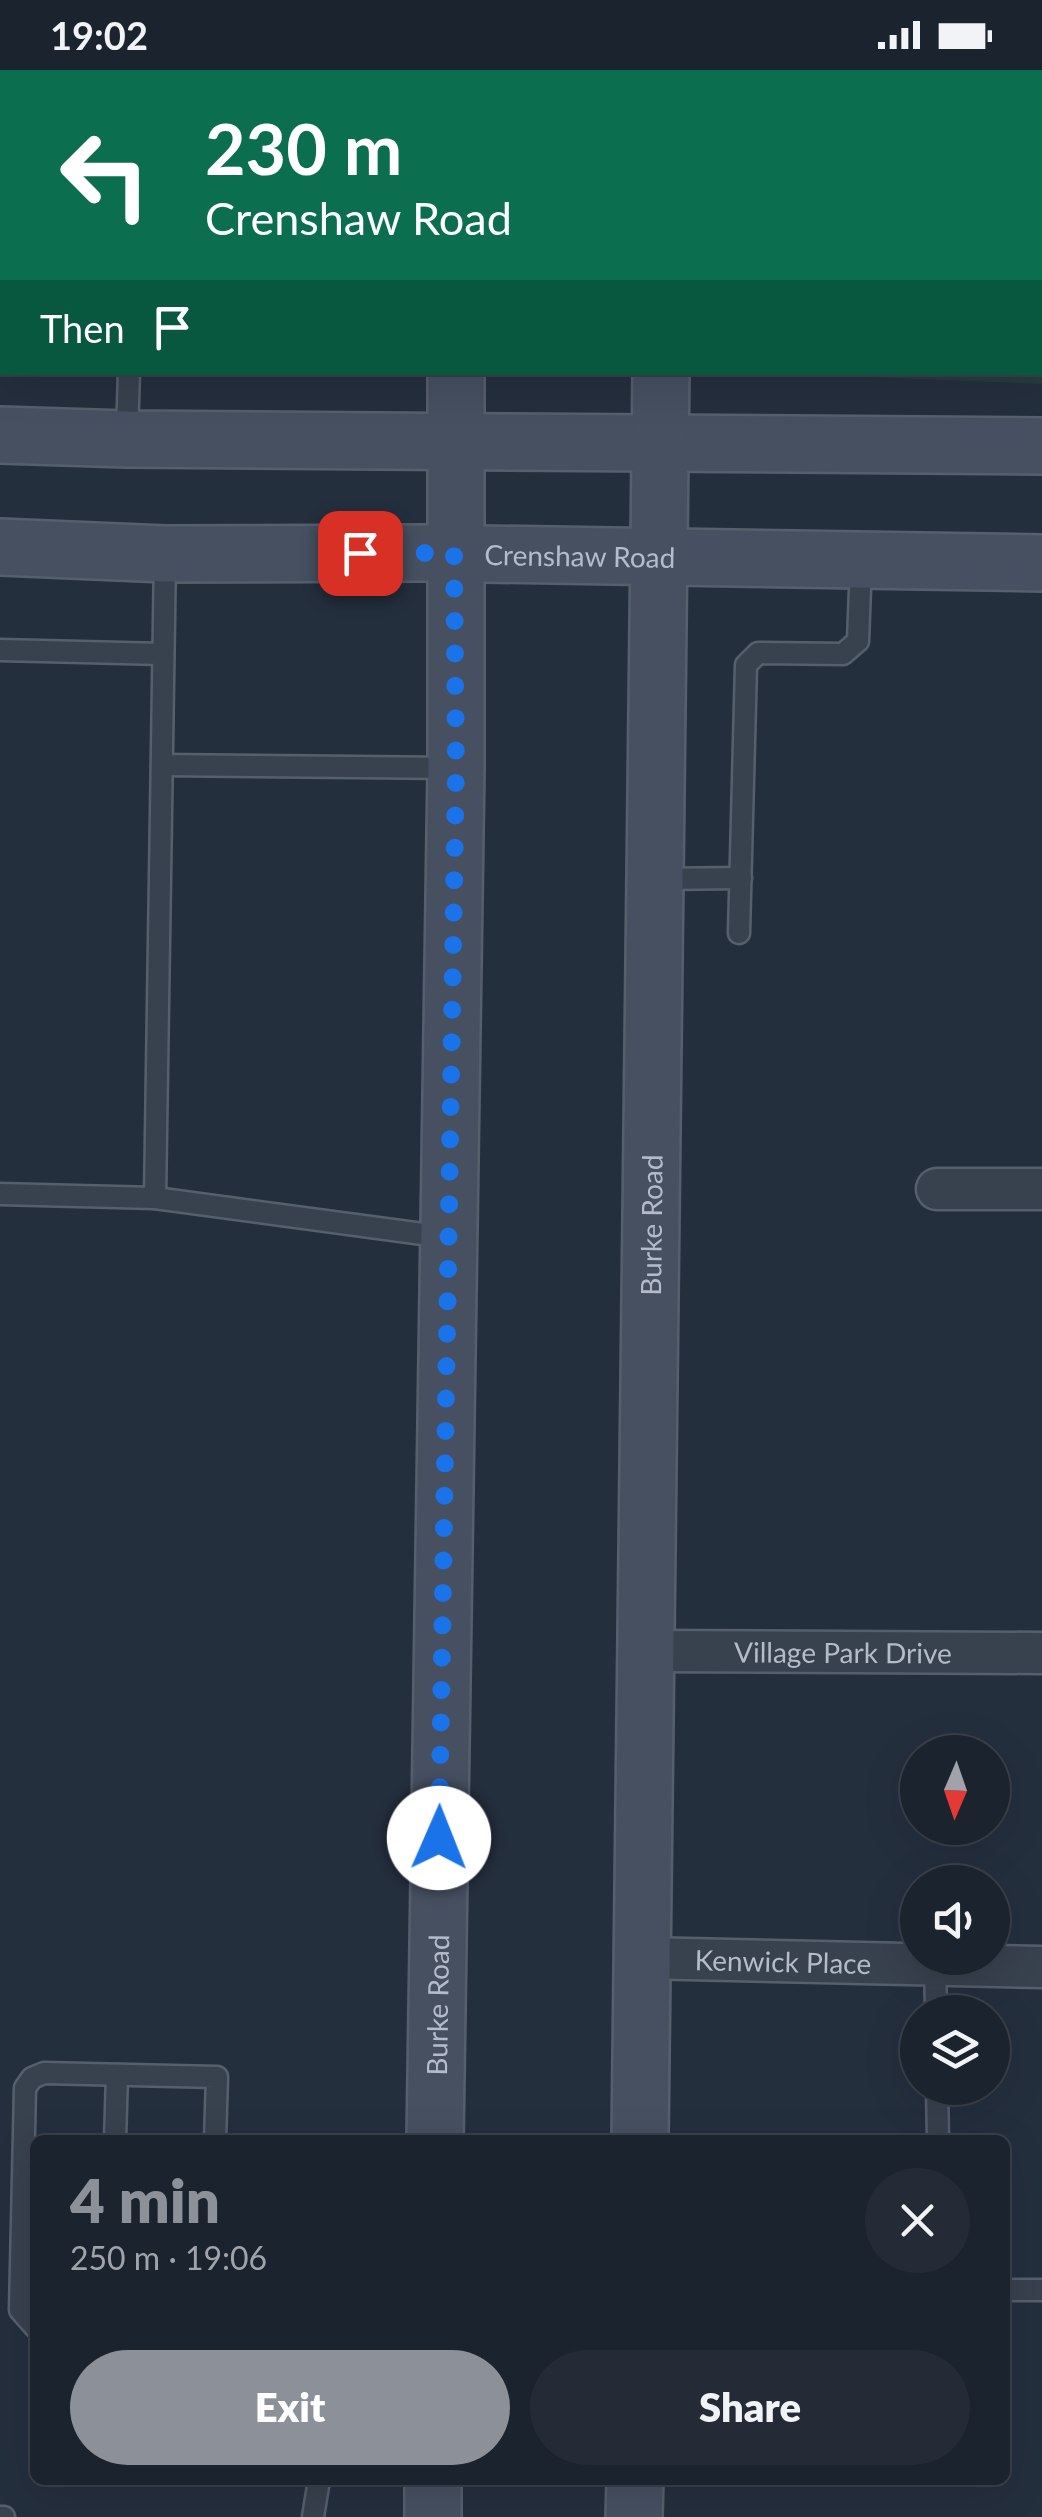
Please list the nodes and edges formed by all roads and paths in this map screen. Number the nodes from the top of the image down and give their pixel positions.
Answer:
1 (129, 375) edge
2 (456, 375) edge
3 (661, 375) edge
4 (0, 435) edge
5 (127, 439) junction
6 (455, 440) junction
7 (661, 441) junction
8 (1042, 446) edge
9 (0, 546) edge
10 (454, 553) junction
11 (165, 554) junction
12 (660, 556) junction
13 (861, 560) junction
14 (1042, 563) edge
15 (0, 650) edge
16 (164, 654) junction
17 (162, 766) junction
18 (456, 768) junction
19 (654, 878) junction
20 (740, 878) junction
21 (739, 933) dead end
22 (937, 1189) dead end
23 (1042, 1190) edge
24 (0, 1194) edge
25 (156, 1198) junction
26 (447, 1237) junction
27 (645, 1651) junction
28 (1042, 1652) edge
29 (642, 1958) junction
30 (900, 1964) edge
31 (1010, 1966) edge
32 (1042, 1967) edge
33 (116, 2075) junction
34 (937, 2105) edge
35 (114, 2135) edge
36 (215, 2135) edge
37 (435, 2135) edge
38 (640, 2135) edge
39 (938, 2135) edge
40 (1010, 2290) edge
41 (1042, 2290) edge
42 (30, 2321) edge
43 (319, 2485) edge
44 (433, 2485) edge
45 (634, 2485) edge
46 (314, 2517) edge
47 (433, 2517) edge
48 (634, 2517) edge

1 - 5 lane
2 - 6 main road, Burke Road
3 - 7 main road, Burke Road
4 - 5 main road
5 - 6 main road
6 - 7 main road
6 - 10 main road, Burke Road
7 - 8 main road
7 - 12 main road, Burke Road
9 - 11 main road, Crenshaw Road
10 - 11 main road, Crenshaw Road
10 - 12 main road, Crenshaw Road
10 - 18 main road, Burke Road
11 - 16 lane
12 - 13 main road, Crenshaw Road
12 - 19 main road, Burke Road
13 - 14 main road, Crenshaw Road
13 - 20 lane
15 - 16 lane
16 - 17 lane
17 - 18 lane
17 - 25 lane
18 - 26 main road, Burke Road
19 - 20 lane
19 - 27 main road, Burke Road
20 - 21 lane
22 - 23 street
24 - 25 lane
25 - 26 lane
26 - 37 main road, Burke Road
27 - 28 street, Village Park Drive
27 - 29 main road, Burke Road
29 - 30 street, Kenwick Place
29 - 38 main road, Burke Road
31 - 32 street, Kenwick Place
33 - 35 lane
33 - 36 lane
33 - 42 lane
34 - 39 lane
40 - 41 lane
43 - 46 lane
44 - 47 main road
45 - 48 main road

